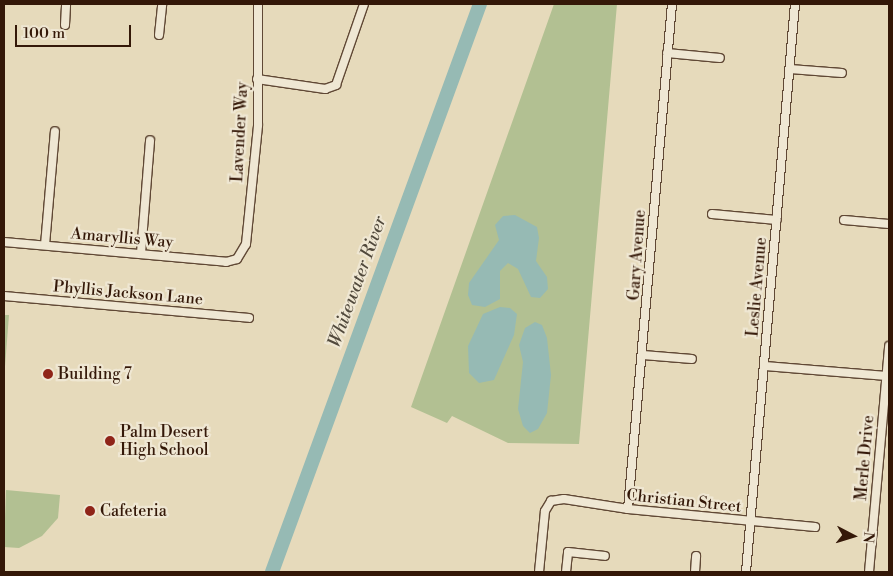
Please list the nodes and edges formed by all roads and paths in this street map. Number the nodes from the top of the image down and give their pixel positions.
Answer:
1 (66, 4) edge
2 (162, 4) edge
3 (258, 4) edge
4 (364, 4) edge
5 (672, 4) edge
6 (794, 4) edge
7 (64, 25) dead end
8 (159, 35) dead end
9 (668, 53) junction
10 (720, 58) dead end
11 (790, 69) junction
12 (842, 73) dead end
13 (257, 79) junction
14 (56, 131) dead end
15 (150, 140) dead end
16 (712, 214) dead end
17 (777, 220) junction
18 (844, 220) dead end
19 (889, 224) edge
20 (4, 242) edge
21 (46, 245) junction
22 (141, 253) junction
23 (237, 259) joint
24 (4, 296) edge
25 (249, 318) dead end
26 (889, 346) edge
27 (643, 355) junction
28 (692, 359) dead end
29 (765, 366) junction
30 (887, 376) junction
31 (628, 509) junction
32 (750, 522) junction
33 (815, 527) dead end
34 (605, 556) dead end
35 (696, 556) dead end
36 (539, 572) edge
37 (566, 572) edge
38 (695, 572) edge
39 (746, 572) edge
40 (869, 572) edge

1 - 7 street
2 - 8 street
3 - 13 street, Lavender Way
4 - 13 street
5 - 9 street, Gary Avenue
6 - 11 street, Leslie Avenue
9 - 10 street
9 - 27 street, Gary Avenue
11 - 12 street
11 - 17 street, Leslie Avenue
13 - 23 street, Lavender Way
14 - 21 street
15 - 22 street
16 - 17 street
17 - 29 street, Leslie Avenue
18 - 19 street
20 - 21 street, Amaryllis Way
21 - 22 street, Amaryllis Way
22 - 23 street, Amaryllis Way
24 - 25 street, Phyllis Jackson Lane
26 - 30 street, Merle Drive
27 - 28 street
27 - 31 street, Gary Avenue
29 - 30 street
29 - 32 street, Leslie Avenue
30 - 40 street, Merle Drive
31 - 32 street, Christian Street
31 - 36 street, Christian Street
32 - 33 street, Christian Street
32 - 39 street, Leslie Avenue
34 - 37 street
35 - 38 street

